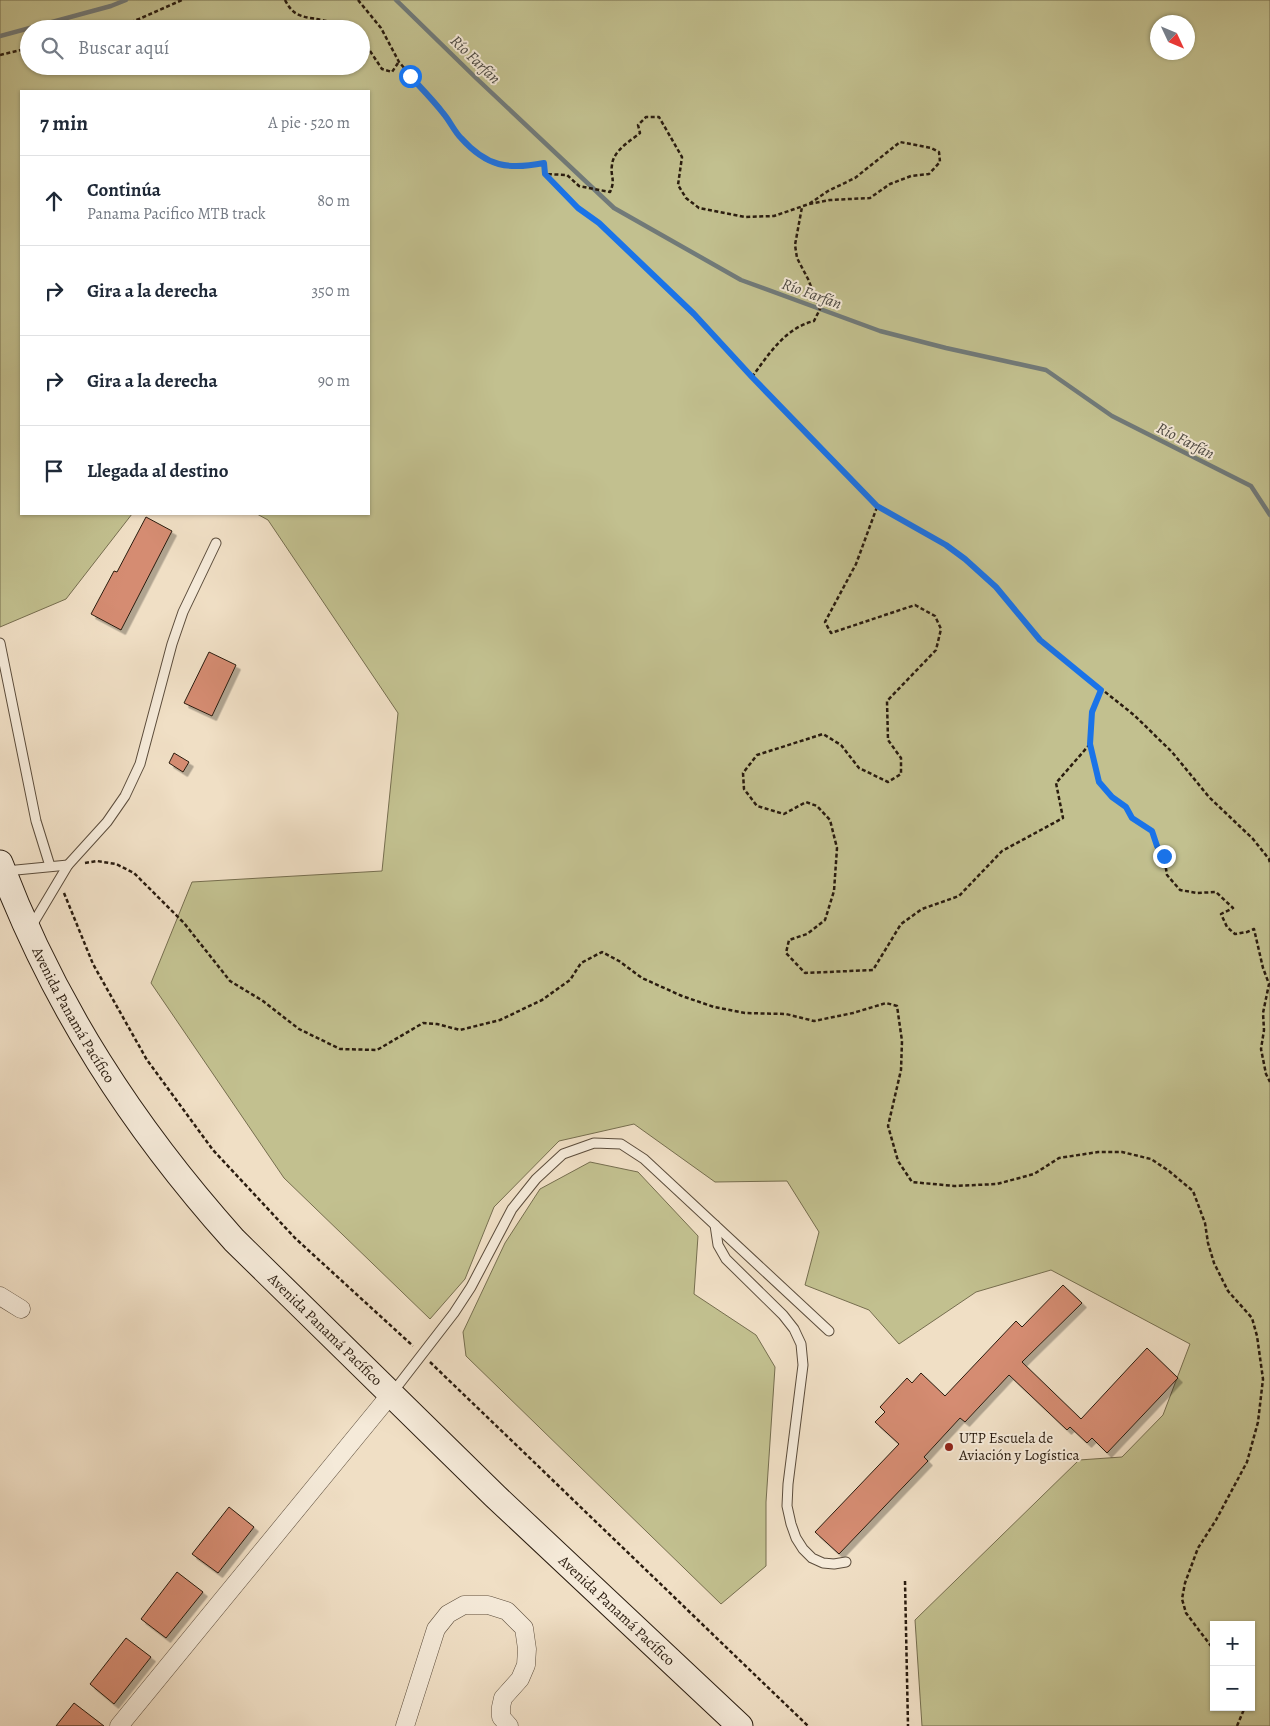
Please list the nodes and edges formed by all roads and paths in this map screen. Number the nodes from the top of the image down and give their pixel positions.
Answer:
1 (182, 0) edge
2 (285, 0) edge
3 (358, 0) edge
4 (136, 20) edge
5 (318, 20) edge
6 (20, 50) edge
7 (370, 51) edge
8 (0, 55) edge
9 (399, 62) junction
10 (545, 174) junction
11 (809, 204) junction
12 (802, 207) junction
13 (752, 377) junction
14 (877, 506) junction
15 (216, 543) dead end
16 (0, 643) edge
17 (1101, 690) junction
18 (1090, 744) junction
19 (1270, 863) edge
20 (68, 865) junction
21 (50, 866) junction
22 (2, 867) edge
23 (59, 880) junction
24 (28, 931) junction
25 (1270, 1082) edge
26 (714, 1225) junction
27 (0, 1296) edge
28 (21, 1308) dead end
29 (829, 1331) dead end
30 (422, 1354) junction
31 (391, 1394) junction
32 (846, 1562) dead end
33 (905, 1581) dead end
34 (1210, 1645) edge
35 (1243, 1711) edge
36 (119, 1726) edge
37 (405, 1726) edge
38 (509, 1726) edge
39 (740, 1726) edge
40 (808, 1726) edge
41 (908, 1726) edge
42 (1237, 1726) edge

1 - 4 path
2 - 5 path
3 - 9 path
6 - 8 path
7 - 9 path
9 - 10 path
10 - 12 path
10 - 13 path
11 - 11 path
11 - 12 path
12 - 13 path
13 - 14 path
14 - 17 path
14 - 18 path
15 - 20 lane
16 - 21 lane
17 - 18 path
17 - 19 path
18 - 25 path
20 - 21 lane
20 - 23 lane
20 - 34 path
21 - 22 lane
22 - 24 main road, Avenida Panamá Pacífico
23 - 24 lane
23 - 30 path
24 - 31 main road, Avenida Panamá Pacífico
26 - 29 lane
26 - 30 lane
26 - 32 lane
27 - 28 street
30 - 31 lane
30 - 40 path
31 - 36 street
31 - 39 main road, Avenida Panamá Pacífico
33 - 41 path
35 - 42 path
37 - 38 street

